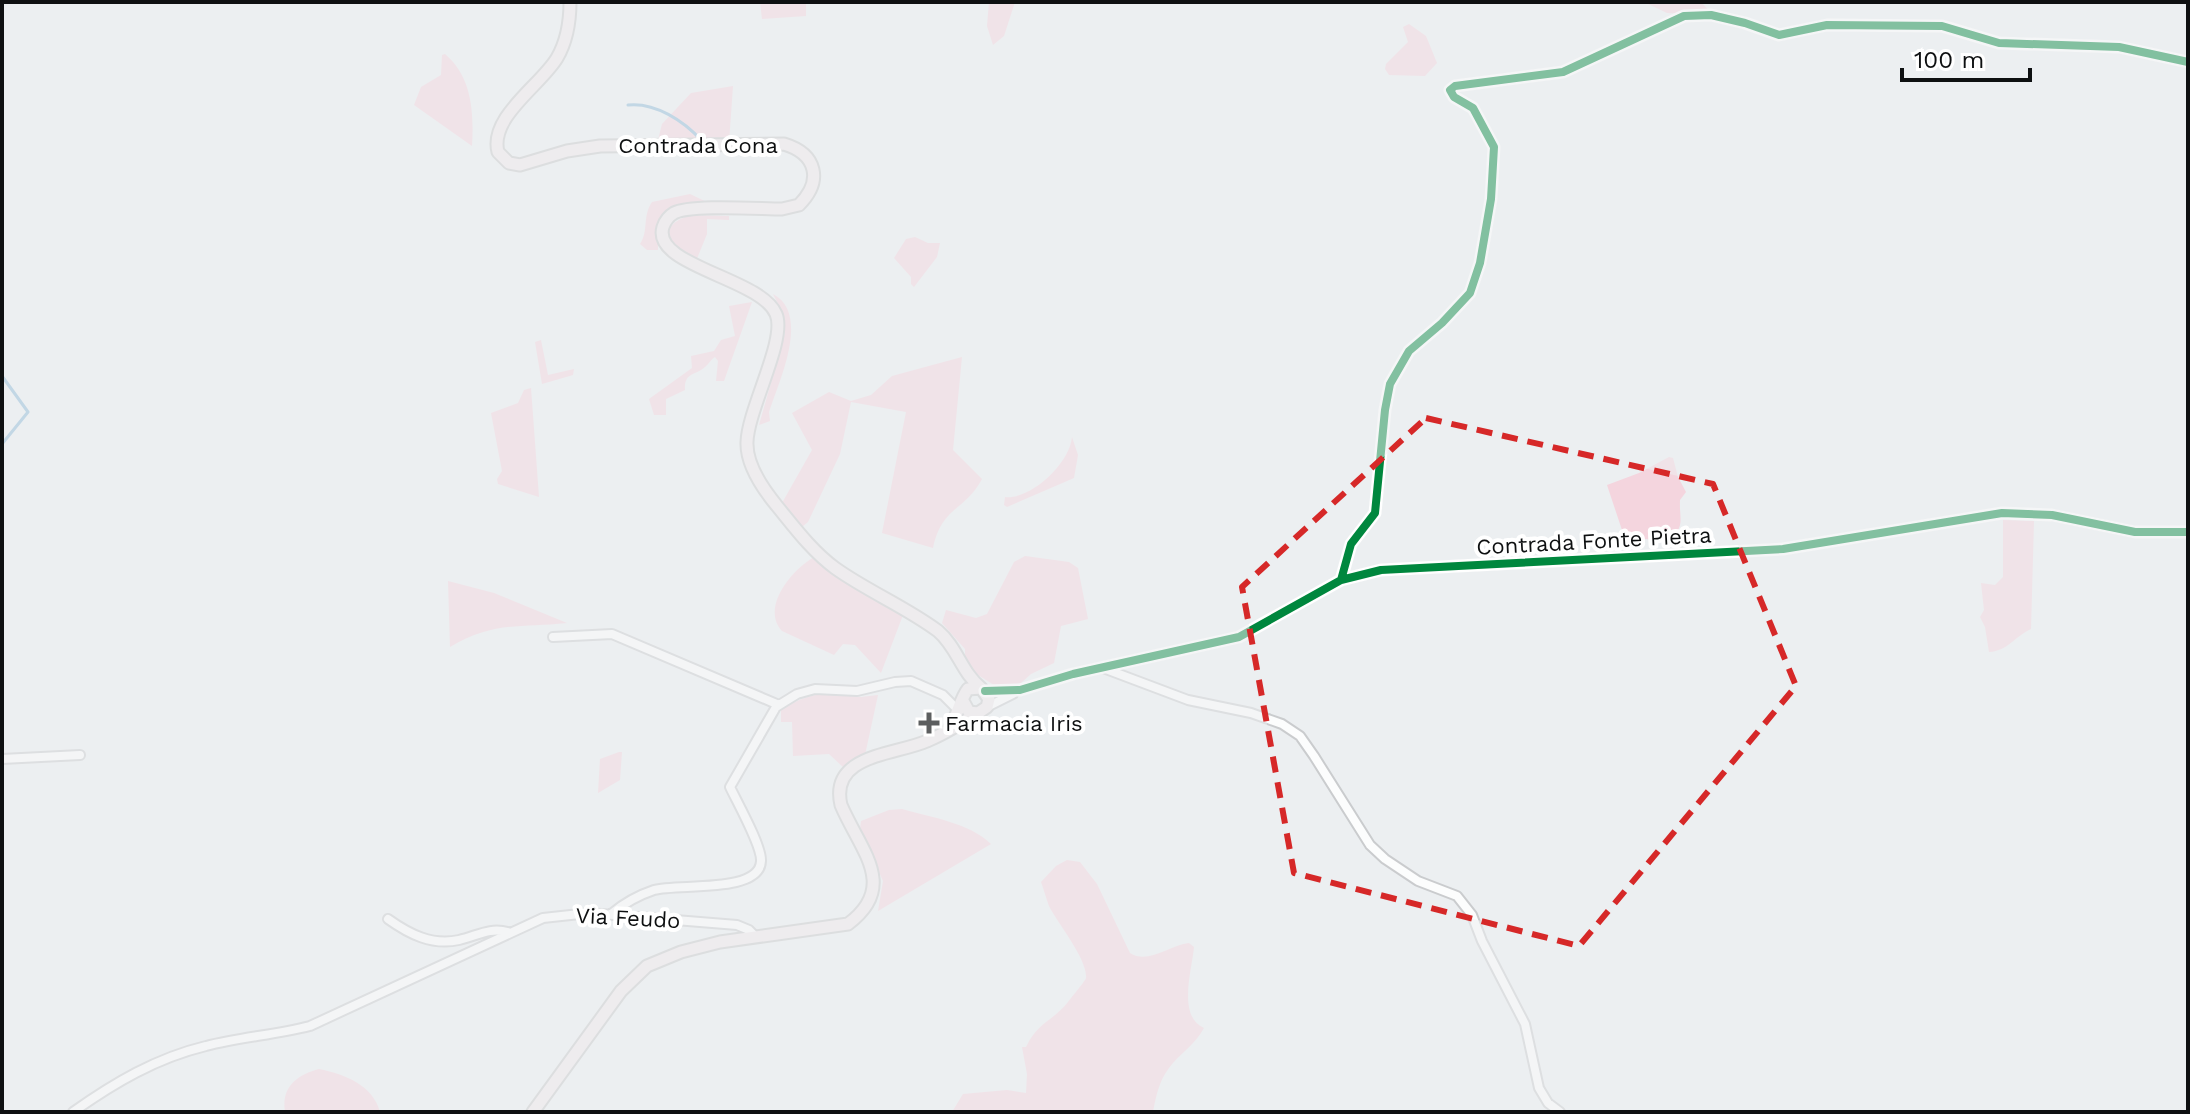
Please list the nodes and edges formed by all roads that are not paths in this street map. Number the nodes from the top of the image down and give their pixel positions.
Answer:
1 (570, 2) edge
2 (2188, 62) edge
3 (2188, 532) edge
4 (1341, 580) junction
5 (553, 637) dead end
6 (958, 660) junction
7 (1103, 668) junction
8 (983, 690) junction
9 (1020, 690) junction
10 (962, 701) junction
11 (779, 705) junction
12 (982, 710) junction
13 (944, 733) junction
14 (80, 755) dead end
15 (2, 759) edge
16 (611, 914) junction
17 (388, 919) dead end
18 (509, 933) junction
19 (755, 936) junction
20 (73, 1112) edge
21 (533, 1112) edge
22 (1560, 1112) edge

1 - 6 main road, Contrada Cona
2 - 4 street
3 - 4 street, Contrada Fonte Pietra
4 - 7 street, Contrada Fonte Pietra
5 - 11 street
6 - 8 main road, Contrada Cona
6 - 10 main road, Contrada Cona
7 - 9 street, Contrada Fonte Pietra
7 - 22 street
8 - 9 street
8 - 10 main road
8 - 12 main road
9 - 12 street
10 - 11 street
10 - 12 main road
10 - 13 main road
11 - 16 street
12 - 13 main road, Via Feudo
13 - 19 main road, Via Feudo
14 - 15 street
16 - 18 street, Via Feudo
16 - 19 street, Via Feudo
17 - 18 street
18 - 20 street, Via Feudo
19 - 21 main road

